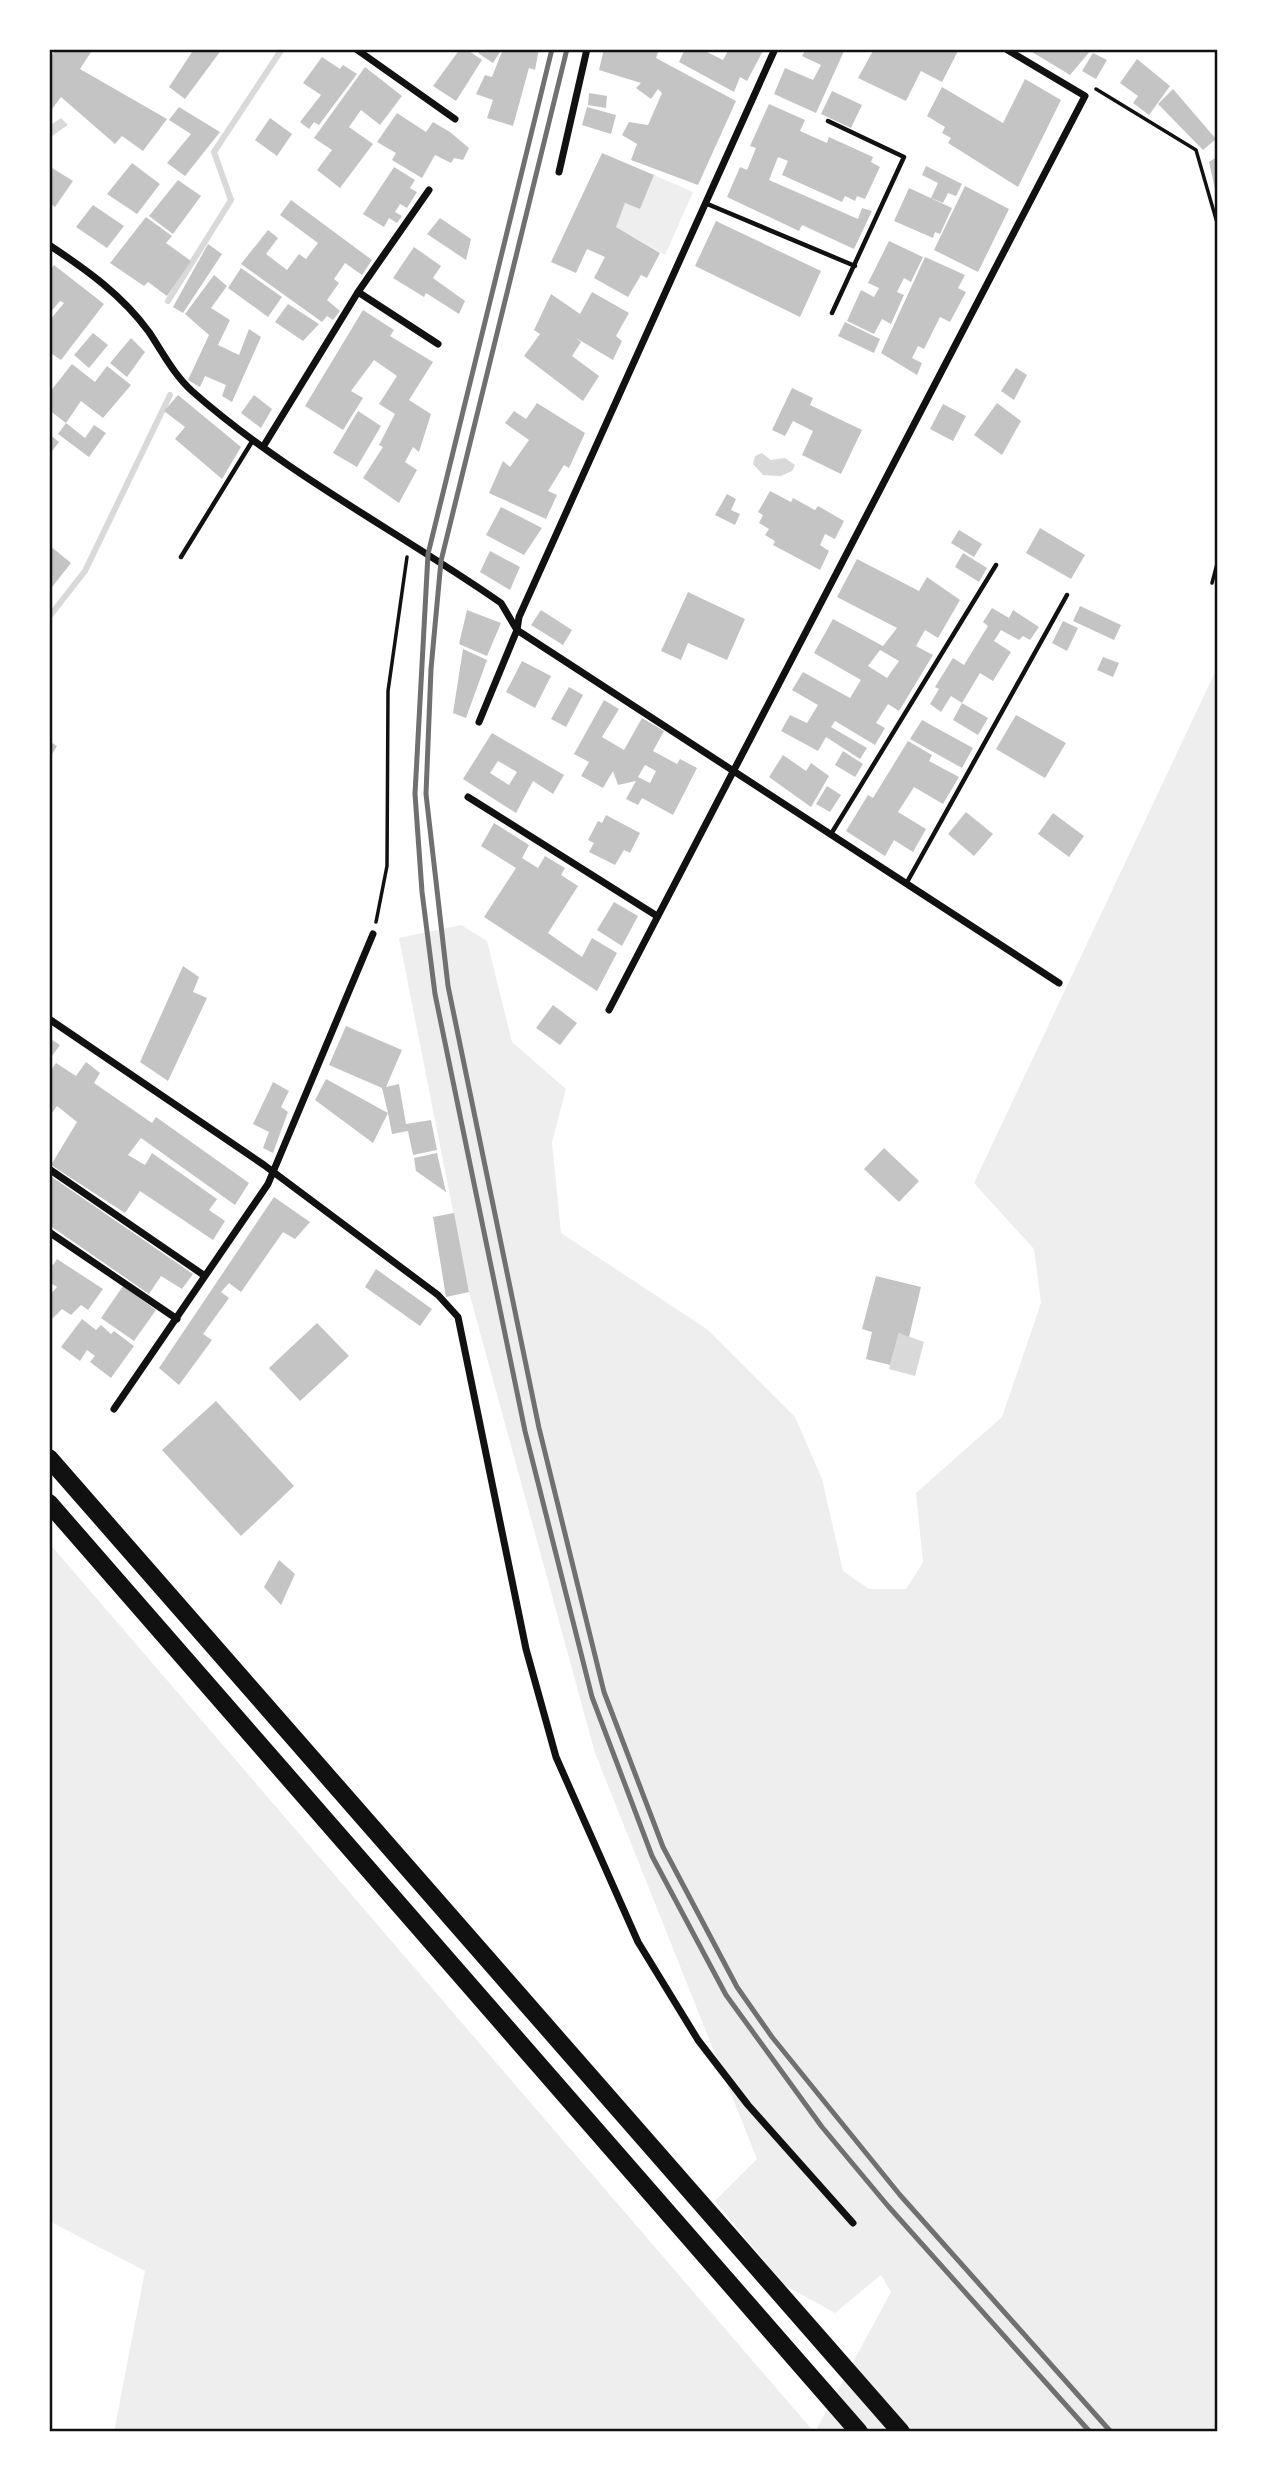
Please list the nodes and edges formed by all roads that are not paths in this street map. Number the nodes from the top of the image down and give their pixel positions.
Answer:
1 (356, 49) edge
2 (587, 49) edge
3 (775, 49) edge
4 (1006, 49) edge
5 (455, 119) dead end
6 (828, 121) dead end
7 (559, 172) dead end
8 (429, 190) dead end
9 (705, 202) junction
10 (49, 245) edge
11 (855, 266) junction
12 (358, 292) junction
13 (832, 313) dead end
14 (438, 344) dead end
15 (254, 439) junction
16 (263, 447) junction
17 (181, 556) dead end
18 (996, 565) dead end
19 (1067, 595) dead end
20 (517, 630) junction
21 (478, 722) dead end
22 (732, 769) junction
23 (468, 797) dead end
24 (830, 835) junction
25 (905, 885) junction
26 (657, 916) junction
27 (373, 934) road end
28 (1059, 983) dead end
29 (609, 1010) dead end
30 (49, 1019) edge
31 (49, 1169) edge
32 (272, 1171) junction
33 (49, 1232) edge
34 (205, 1276) junction
35 (177, 1320) junction
36 (114, 1409) dead end
37 (49, 1458) edge
38 (49, 1503) edge
39 (853, 2223) dead end
40 (859, 2432) edge
41 (901, 2432) edge

1 - 5 street
2 - 7 street
3 - 9 street
4 - 22 street
6 - 11 lane
8 - 12 street
9 - 11 lane
9 - 20 street
10 - 15 street
11 - 13 lane
12 - 14 street
12 - 16 street
15 - 16 street
15 - 17 lane
16 - 20 street
18 - 24 lane
19 - 25 lane
20 - 21 street
20 - 22 street
22 - 24 street
22 - 26 street
23 - 26 street
24 - 25 street
25 - 28 street
26 - 29 street
27 - 32 street
30 - 32 street
31 - 34 street
32 - 34 street
32 - 39 street
33 - 35 street
34 - 35 street
35 - 36 street
37 - 41 highway
38 - 40 highway

